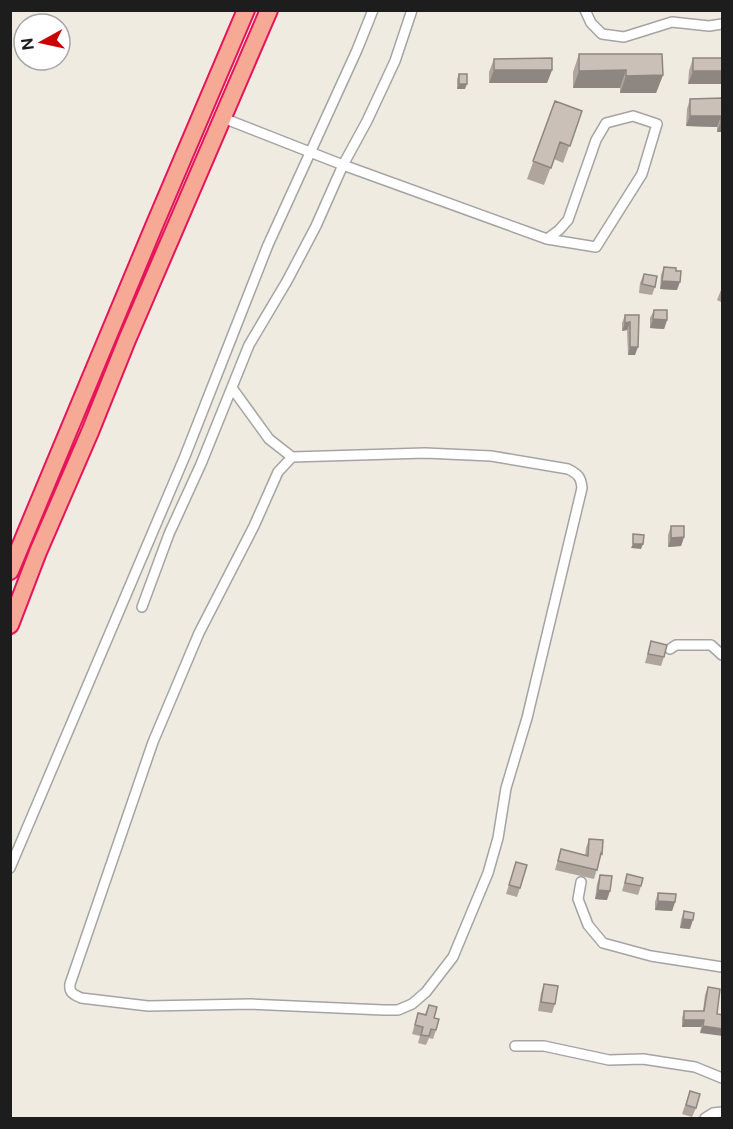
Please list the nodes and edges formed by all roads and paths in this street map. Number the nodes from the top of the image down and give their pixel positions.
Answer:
1 (246, 10) edge
2 (269, 10) edge
3 (373, 10) edge
4 (412, 10) edge
5 (585, 10) edge
6 (723, 24) edge
7 (224, 118) junction
8 (312, 151) junction
9 (343, 165) junction
10 (547, 239) junction
11 (232, 388) junction
12 (292, 457) junction
13 (10, 571) edge
14 (142, 607) dead end
15 (10, 625) edge
16 (670, 649) dead end
17 (723, 655) edge
18 (10, 868) edge
19 (581, 882) dead end
20 (723, 967) edge
21 (515, 1046) dead end
22 (723, 1078) edge
23 (723, 1112) edge
24 (705, 1119) edge

1 - 13 highway
2 - 7 highway
3 - 8 street
4 - 9 street
5 - 6 street
7 - 8 street
7 - 15 highway
8 - 9 street
8 - 18 street
9 - 10 street
9 - 11 street
10 - 10 street
11 - 12 street
11 - 14 street
12 - 12 street
16 - 17 street
19 - 20 street
21 - 22 street
23 - 24 street

